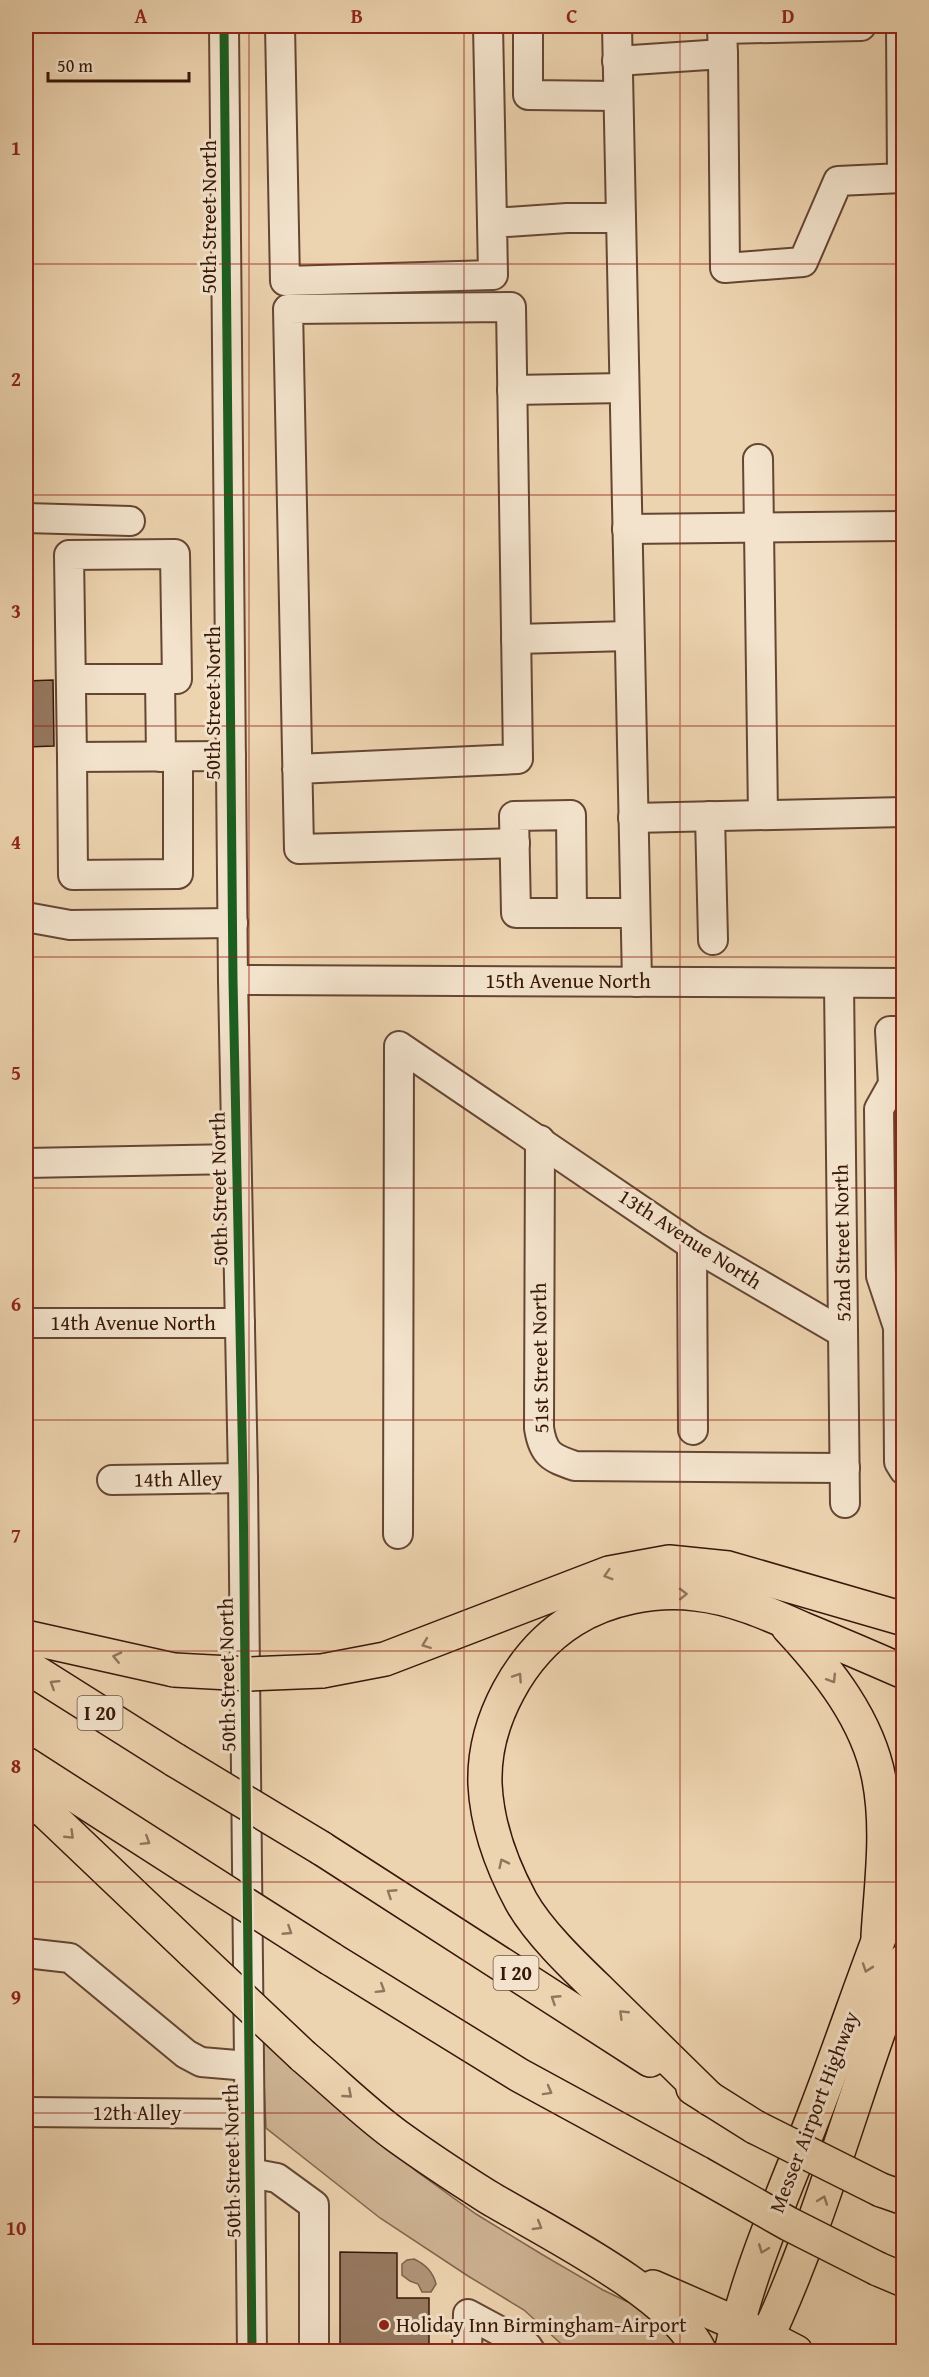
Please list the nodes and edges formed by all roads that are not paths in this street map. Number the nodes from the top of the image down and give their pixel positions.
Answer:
1 (224, 26) edge
2 (280, 26) edge
3 (488, 26) edge
4 (528, 26) edge
5 (617, 26) edge
6 (861, 26) edge
7 (901, 26) edge
8 (723, 54) junction
9 (617, 60) junction
10 (618, 96) junction
11 (621, 218) junction
12 (492, 223) junction
13 (624, 388) junction
14 (512, 390) junction
15 (758, 459) dead end
16 (26, 518) edge
17 (130, 521) dead end
18 (903, 526) edge
19 (760, 528) junction
20 (627, 529) junction
21 (630, 636) junction
22 (516, 639) junction
23 (160, 679) junction
24 (71, 680) junction
25 (231, 756) junction
26 (72, 757) junction
27 (169, 757) junction
28 (297, 769) junction
29 (903, 812) edge
30 (763, 815) junction
31 (710, 816) junction
32 (633, 818) junction
33 (515, 843) junction
34 (572, 913) junction
35 (635, 913) junction
36 (26, 917) edge
37 (233, 924) junction
38 (713, 940) dead end
39 (233, 980) junction
40 (637, 982) junction
41 (838, 983) junction
42 (903, 983) edge
43 (903, 1031) edge
44 (898, 1085) edge
45 (540, 1140) junction
46 (236, 1159) junction
47 (26, 1163) edge
48 (692, 1245) junction
49 (26, 1323) edge
50 (240, 1323) junction
51 (843, 1333) junction
52 (901, 1397) edge
53 (693, 1430) dead end
54 (845, 1468) junction
55 (903, 1470) edge
56 (243, 1478) junction
57 (112, 1480) dead end
58 (845, 1503) dead end
59 (398, 1534) dead end
60 (728, 1568) junction
61 (780, 1619) junction
62 (903, 1619) edge
63 (26, 1637) edge
64 (903, 1637) edge
65 (26, 1666) edge
66 (903, 1671) edge
67 (26, 1764) edge
68 (26, 1796) edge
69 (903, 1874) edge
70 (878, 1936) junction
71 (26, 1953) edge
72 (903, 1961) edge
73 (248, 2066) junction
74 (710, 2099) junction
75 (26, 2112) edge
76 (249, 2114) junction
77 (250, 2173) junction
78 (892, 2194) edge
79 (605, 2266) junction
80 (891, 2274) edge
81 (734, 2337) edge
82 (764, 2344) edge
83 (252, 2352) edge
84 (314, 2352) edge
85 (467, 2352) edge
86 (531, 2352) edge
87 (700, 2352) edge
88 (796, 2352) edge

1 - 25 street, 50th Street North
2 - 12 street
3 - 12 street
4 - 10 street
5 - 9 street
6 - 8 street
7 - 8 street
8 - 9 street
9 - 10 street
10 - 11 street
11 - 12 street
11 - 13 street
13 - 14 street
13 - 20 street
14 - 22 street
14 - 28 street
15 - 19 street
16 - 17 street
18 - 19 street
19 - 20 street
19 - 30 street
20 - 21 street
21 - 22 street
21 - 32 street
22 - 28 street
23 - 24 street
23 - 24 street
23 - 27 street
24 - 26 street
25 - 27 street
25 - 37 street, 50th Street North
26 - 27 street
26 - 27 street
28 - 33 street
29 - 30 street
30 - 31 street
31 - 32 street
31 - 38 street
32 - 35 street
33 - 34 street
33 - 34 street
34 - 35 street
35 - 40 street
36 - 37 street
37 - 39 street, 50th Street North
39 - 40 street, 15th Avenue North
39 - 46 street, 50th Street North
40 - 41 street, 15th Avenue North
41 - 42 street, 15th Avenue North
41 - 51 street, 52nd Street North
43 - 44 street
44 - 52 street
45 - 48 street, 13th Avenue North
45 - 54 street, 51st Street North
45 - 59 street, 13th Avenue North
46 - 47 street
46 - 50 street, 50th Street North
48 - 51 street, 13th Avenue North
48 - 53 street
49 - 50 street, 14th Avenue North
50 - 56 street, 50th Street North
51 - 54 street, 52nd Street North
52 - 55 street
54 - 58 street, 52nd Street North
56 - 57 street, 14th Alley
56 - 73 street, 50th Street North
60 - 62 main road
60 -> 63 main road, bridge
60 - 64 main road
61 - 66 main road
61 -> 70 main road
74 -> 61 main road
74 -> 65 main road, I 20, bridge
67 -> 80 main road, bridge
68 -> 79 main road, bridge
69 - 70 main road, Messer Airport Highway
70 -> 81 main road, Messer Airport Highway
71 - 73 street
82 -> 72 main road, Messer Airport Highway
73 - 76 street, 50th Street North
74 - 78 main road, I 20, bridge
75 - 76 street, 12th Alley
76 - 77 street, 50th Street North
77 - 83 street, 50th Street North
77 - 84 street
79 - 81 main road
79 - 87 main road
81 - 82 main road
82 - 88 main road
85 - 86 street

